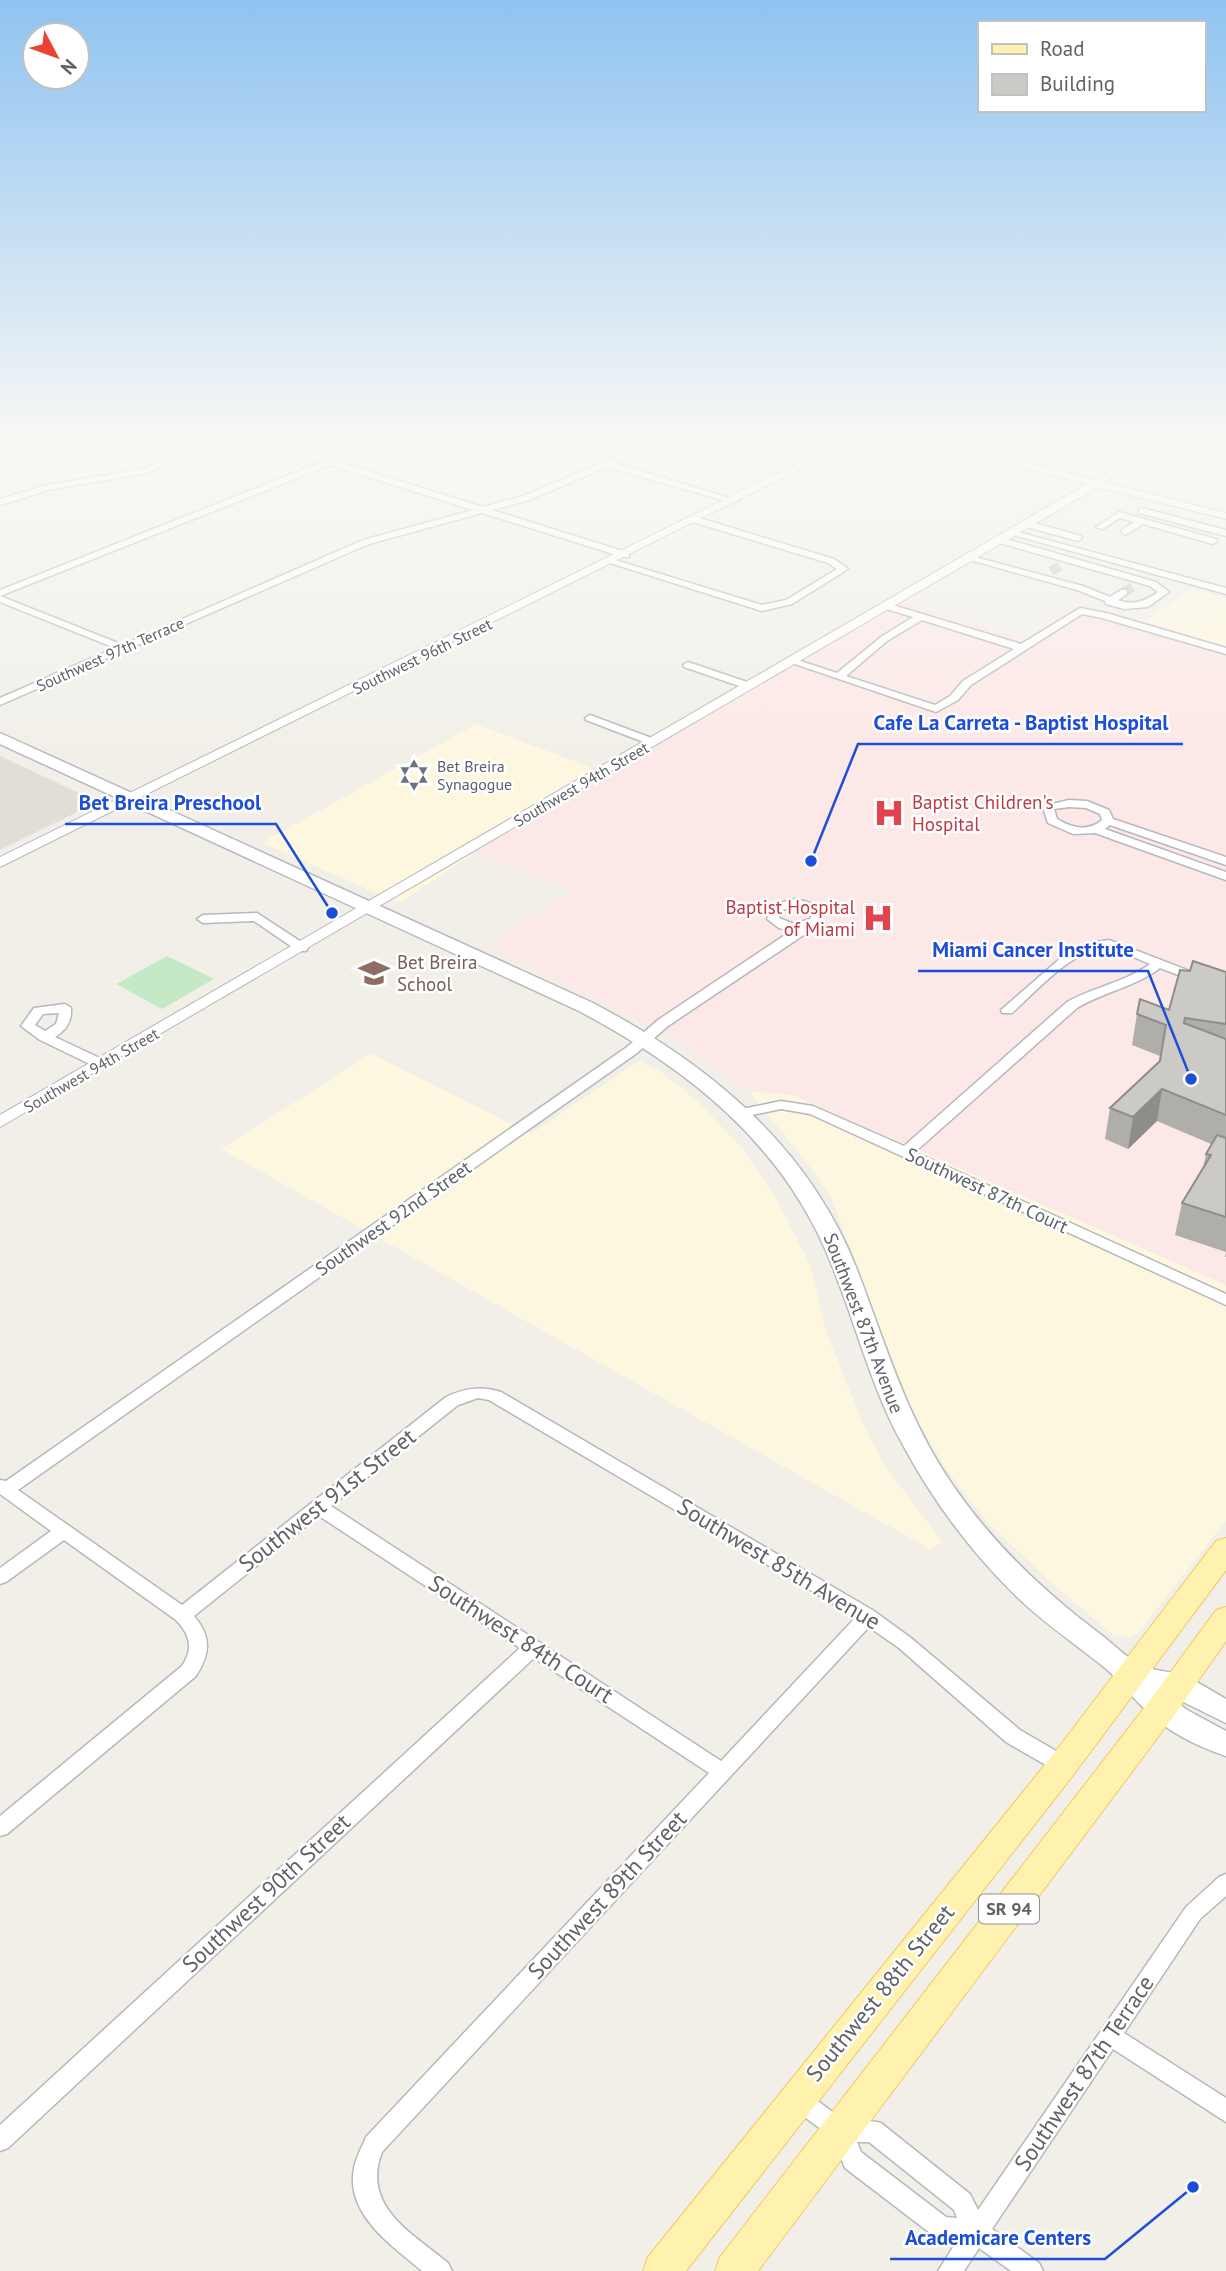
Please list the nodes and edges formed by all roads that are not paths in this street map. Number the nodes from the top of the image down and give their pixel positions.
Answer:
1 (106, 551) edge
2 (345, 551) edge
3 (613, 551) edge
4 (634, 551) edge
5 (798, 551) edge
6 (980, 551) edge
7 (1004, 551) edge
8 (1081, 551) edge
9 (626, 555) junction
10 (1007, 555) junction
11 (971, 556) junction
12 (612, 562) junction
13 (1055, 569) junction
14 (1226, 591) edge
15 (1124, 592) tunnel mouth
16 (0, 593) edge
17 (0, 599) edge
18 (1109, 601) junction
19 (886, 606) junction
20 (920, 617) junction
21 (123, 648) junction
22 (1022, 648) junction
23 (1226, 651) edge
24 (791, 660) junction
25 (688, 664) dead end
26 (839, 676) junction
27 (749, 686) junction
28 (0, 702) edge
29 (590, 718) dead end
30 (0, 738) edge
31 (653, 742) junction
32 (133, 799) junction
33 (1108, 821) junction
34 (1096, 830) junction
35 (1226, 862) edge
36 (0, 863) edge
37 (1226, 876) edge
38 (370, 908) junction
39 (203, 919) dead end
40 (782, 925) junction
41 (805, 927) junction
42 (776, 944) junction
43 (302, 948) junction
44 (1159, 963) junction
45 (1226, 989) edge
46 (1007, 1010) dead end
47 (45, 1037) dead end
48 (645, 1039) junction
49 (101, 1064) junction
50 (742, 1113) junction
51 (0, 1122) edge
52 (905, 1153) junction
53 (1226, 1300) edge
54 (476, 1392) joint
55 (3, 1488) edge
56 (320, 1507) junction
57 (62, 1532) junction
58 (1226, 1549) edge
59 (0, 1577) edge
60 (182, 1615) junction
61 (869, 1616) junction
62 (1226, 1618) edge
63 (533, 1647) junction
64 (1132, 1674) junction
65 (1169, 1697) junction
66 (1226, 1712) edge
67 (1226, 1744) edge
68 (1063, 1765) junction
69 (722, 1772) junction
70 (0, 1828) edge
71 (1226, 1883) edge
72 (1111, 2036) junction
73 (797, 2098) junction
74 (1226, 2110) edge
75 (841, 2131) junction
76 (0, 2140) edge
77 (975, 2231) junction
78 (440, 2271) edge
79 (662, 2271) edge
80 (734, 2271) edge
81 (950, 2271) edge
82 (1031, 2271) edge

1 - 16 street
2 - 21 street, Southwest 97th Terrace
3 - 9 street
4 - 9 street, Southwest 96th Street
5 - 12 street
6 - 11 street, Southwest 94th Street
7 - 10 street
8 - 14 street
9 - 12 street, Southwest 96th Street
10 - 11 street
10 - 13 street
10 - 13 street
11 - 19 street, Southwest 94th Street
12 - 32 street, Southwest 96th Street
13 - 18 street
13 - 18 street
15 - 18 street
17 - 21 street
19 - 20 street
19 - 24 street, Southwest 94th Street
20 - 22 street
20 - 26 street
21 - 28 street, Southwest 97th Terrace
22 - 23 street
22 - 26 street
24 - 26 street
24 - 27 street, Southwest 94th Street
25 - 27 street
27 - 31 street, Southwest 94th Street
29 - 31 street
30 - 32 main road, Southwest 87th Avenue
31 - 38 street, Southwest 94th Street
32 - 36 street, Southwest 96th Street
32 - 38 main road, Southwest 87th Avenue
33 - 34 street
33 - 34 street
33 - 35 street
34 - 37 street
38 - 43 street, Southwest 94th Street
38 - 48 main road, Southwest 87th Avenue
39 - 43 street
40 - 41 street
40 - 41 street
40 - 42 street
41 - 42 street, Southwest 92nd Street
42 - 48 street, Southwest 92nd Street
43 - 49 street, Southwest 94th Street
44 - 45 street
44 - 46 street
44 - 52 street
47 - 49 street
48 - 50 main road, Southwest 87th Avenue
48 - 55 street, Southwest 92nd Street
49 - 51 street, Southwest 94th Street
50 - 52 street, Southwest 87th Court
50 - 64 main road, Southwest 87th Avenue
52 - 53 street, Southwest 87th Court
54 - 56 street, Southwest 91st Street
54 - 61 street, Southwest 85th Avenue
55 - 57 street
56 - 60 street, Southwest 91st Street
56 - 63 street, Southwest 84th Court
57 - 59 street
57 - 60 street
58 - 64 main road, Southwest 88th Street / SR 94
60 - 70 street
61 - 68 street, Southwest 85th Avenue
61 - 69 street, Southwest 89th Street
62 - 65 main road, SR 94
63 - 69 street, Southwest 84th Court
63 - 76 street, Southwest 90th Street
64 - 65 main road, Southwest 87th Avenue
64 - 68 main road, Southwest 88th Street / SR 94
65 - 66 main road, Southwest 87th Avenue
65 - 67 main road, Southwest 87th Avenue
65 - 75 main road, SR 94
68 - 73 main road, Southwest 88th Street / SR 94
69 - 78 street, Southwest 89th Street
71 - 72 street, Southwest 87th Terrace
72 - 74 street
72 - 77 street, Southwest 87th Terrace
73 - 75 street
73 - 79 main road, Southwest 88th Street / SR 94
75 - 77 street
75 - 77 street
75 - 80 main road, SR 94
77 - 81 street, Southwest 87th Terrace
77 - 82 street

